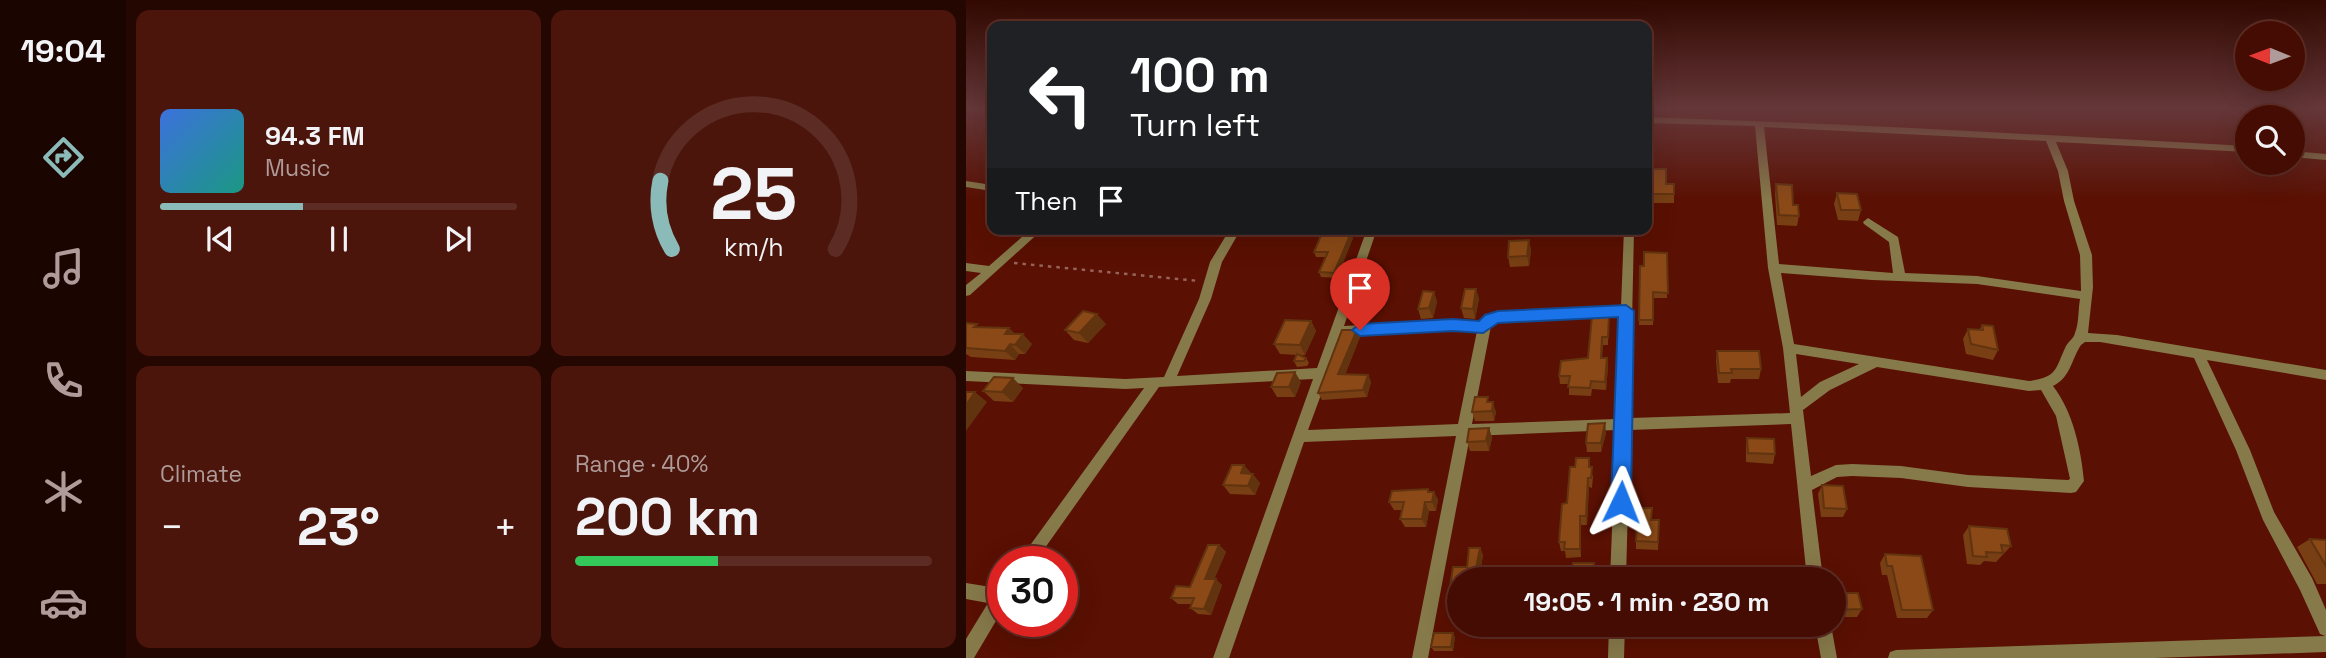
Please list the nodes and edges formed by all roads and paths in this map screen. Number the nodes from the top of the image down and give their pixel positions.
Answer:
1 (1754, 140) edge
2 (2050, 140) edge
3 (2094, 140) edge
4 (2235, 148) edge
5 (2305, 155) edge
6 (2326, 157) edge
7 (966, 184) edge
8 (987, 187) edge
9 (1868, 222) dead end
10 (1031, 235) edge
11 (1232, 235) edge
12 (1370, 235) edge
13 (1629, 235) edge
14 (1001, 262) junction
15 (966, 267) edge
16 (1774, 268) junction
17 (991, 270) junction
18 (1900, 277) junction
19 (1209, 281) junction
20 (966, 292) edge
21 (2085, 296) junction
22 (1626, 311) junction
23 (1483, 327) junction
24 (1337, 331) junction
25 (2081, 338) junction
26 (1790, 348) junction
27 (2198, 354) junction
28 (1873, 363) junction
29 (1323, 373) junction
30 (2326, 376) edge
31 (967, 377) edge
32 (1162, 382) junction
33 (2046, 386) junction
34 (1797, 413) junction
35 (1624, 424) junction
36 (1465, 430) junction
37 (1301, 436) junction
38 (1805, 486) junction
39 (1038, 546) edge
40 (1618, 567) edge
41 (1814, 567) edge
42 (966, 591) edge
43 (987, 593) edge
44 (987, 619) edge
45 (2326, 628) edge
46 (1617, 637) edge
47 (1825, 637) edge
48 (2326, 644) edge
49 (966, 655) edge
50 (1221, 658) edge
51 (1420, 658) edge
52 (1616, 658) edge
53 (1829, 658) edge
54 (1896, 658) edge

1 - 16 street
2 - 21 street
3 - 4 street
5 - 6 street
7 - 8 street
9 - 18 street
10 - 14 street
11 - 19 street
12 - 24 street
13 - 22 street
14 - 17 street
14 - 19 path
15 - 17 street
16 - 18 street
16 - 26 street
17 - 20 street
18 - 21 street
19 - 32 street
21 - 25 street
22 - 23 street
22 - 35 street
23 - 24 street
23 - 36 street
24 - 29 street
25 - 27 street
25 - 33 street
26 - 28 street
26 - 34 street
27 - 30 street
27 - 45 street
28 - 33 street
28 - 34 street
29 - 32 street
29 - 37 street
31 - 32 street
32 - 39 street
33 - 38 street
34 - 35 street
34 - 38 street
35 - 36 street
35 - 40 street
36 - 37 street
36 - 51 street
37 - 50 street
38 - 41 street
42 - 43 street
44 - 49 street
46 - 52 street
47 - 53 street
48 - 54 street

